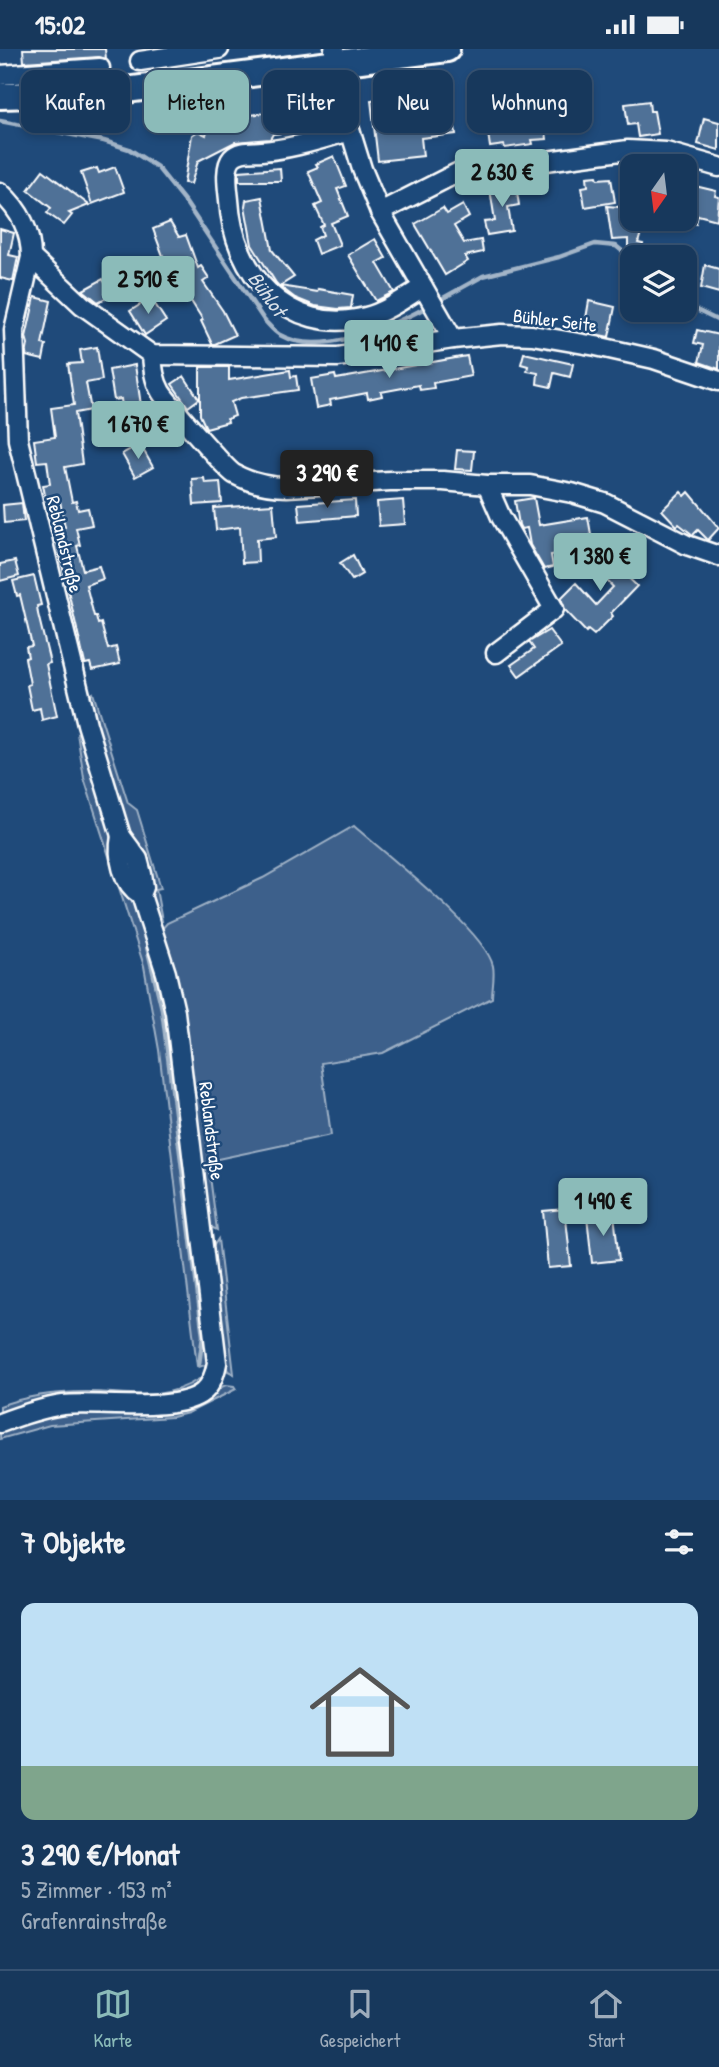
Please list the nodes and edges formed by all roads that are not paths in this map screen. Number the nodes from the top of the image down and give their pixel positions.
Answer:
1 (219, 49) edge
2 (447, 49) edge
3 (334, 56) edge
4 (140, 61) dead end
5 (100, 68) dead end
6 (0, 75) edge
7 (0, 96) edge
8 (342, 133) edge
9 (351, 133) edge
10 (719, 167) edge
11 (0, 192) edge
12 (380, 212) junction
13 (31, 257) junction
14 (425, 292) junction
15 (7, 331) edge
16 (453, 339) junction
17 (152, 355) junction
18 (719, 381) edge
19 (487, 485) junction
20 (719, 556) edge
21 (496, 653) dead end
22 (0, 1423) edge

1 - 4 street
2 - 3 main road
3 - 7 main road
5 - 6 street
8 - 14 street
9 - 12 street
10 - 12 street
11 - 13 street
12 - 14 street
13 - 15 street, Reblandstraße
13 - 17 street
14 - 16 street
15 - 22 street, Reblandstraße
16 - 17 street, Bühler Seite
16 - 18 street, Bühler Seite
17 - 19 street
19 - 20 street
19 - 21 street

